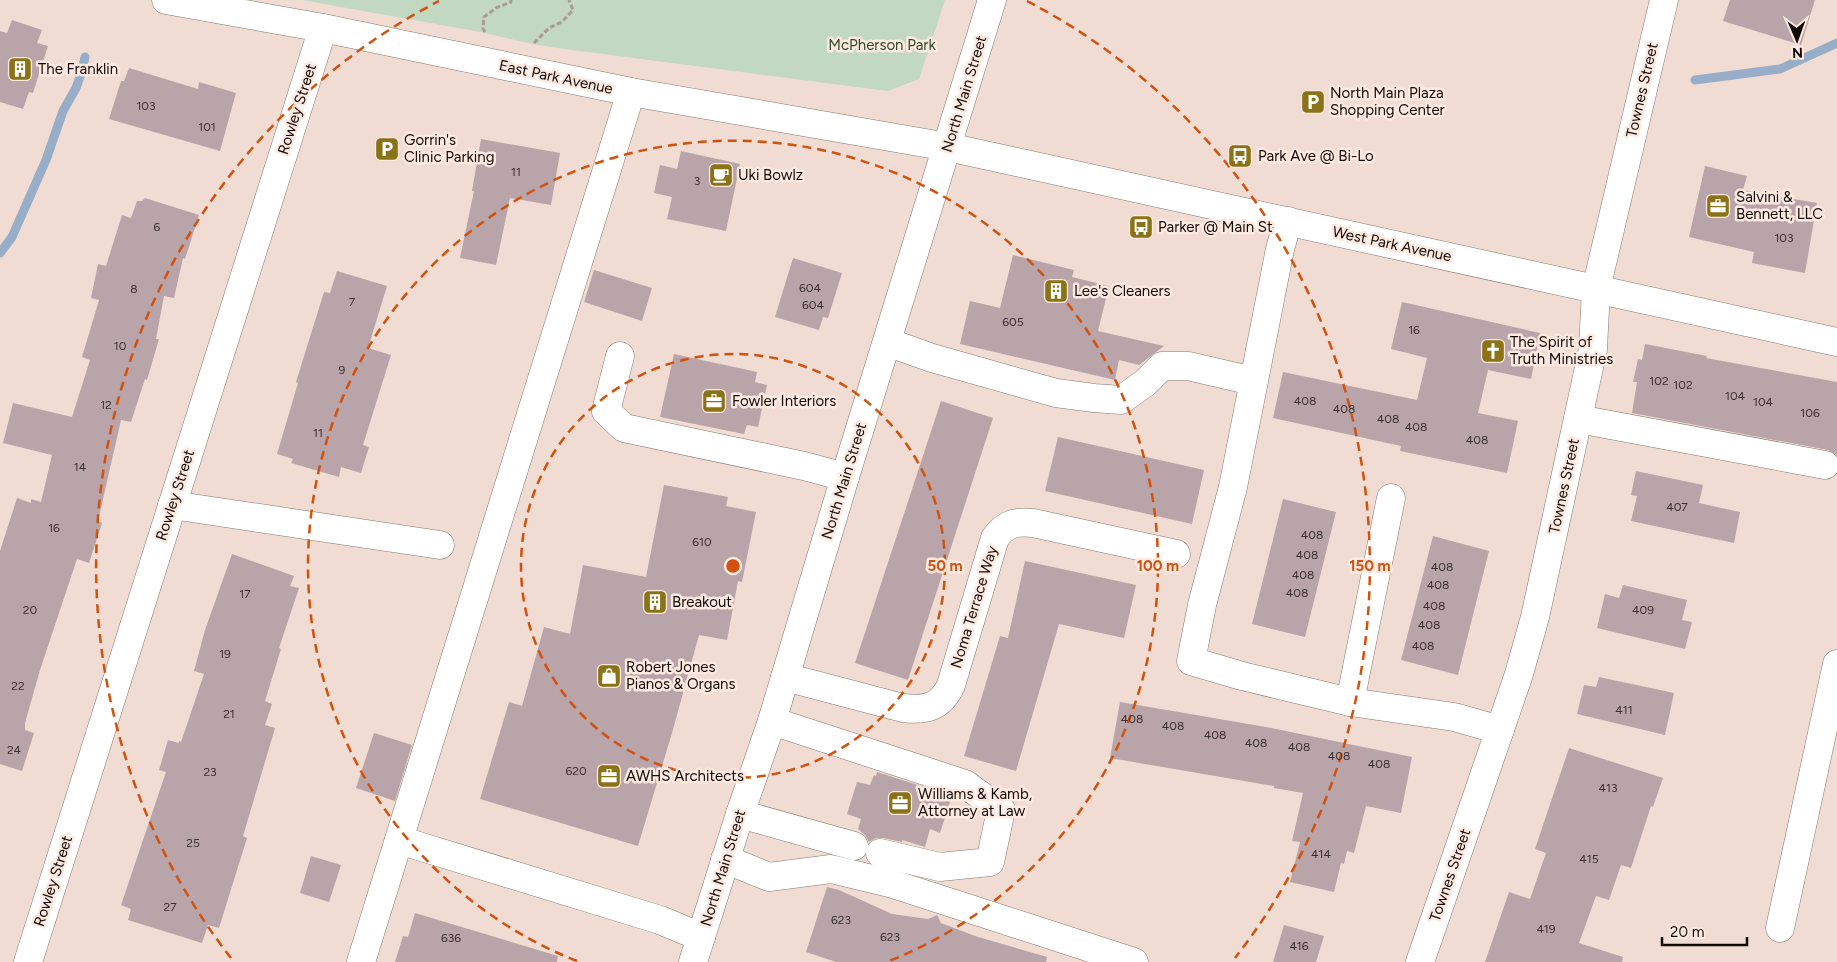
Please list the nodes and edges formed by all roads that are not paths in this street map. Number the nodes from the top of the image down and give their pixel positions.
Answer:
1 (166, 0) edge
2 (992, 0) edge
3 (1664, 0) edge
4 (323, 28) junction
5 (631, 92) junction
6 (948, 147) junction
7 (1288, 221) junction
8 (1596, 289) junction
9 (887, 342) junction
10 (1837, 342) edge
11 (620, 356) dead end
12 (1253, 381) junction
13 (1578, 419) junction
14 (1826, 465) dead end
15 (845, 477) junction
16 (1392, 498) dead end
17 (172, 505) junction
18 (440, 545) dead end
19 (1176, 554) dead end
20 (1837, 664) edge
21 (785, 677) junction
22 (1350, 702) junction
23 (772, 721) junction
24 (1500, 730) junction
25 (740, 814) junction
26 (399, 840) junction
27 (725, 859) junction
28 (1780, 928) dead end
29 (697, 949) edge
30 (28, 962) edge
31 (361, 962) edge
32 (1134, 962) edge
33 (1420, 962) edge

1 - 4 street, East Park Avenue
2 - 6 street, North Main Street
3 - 8 street, Townes Street
4 - 5 street, East Park Avenue
4 - 17 street, Rowley Street
5 - 6 street, East Park Avenue
5 - 26 street
6 - 7 street, West Park Avenue
6 - 9 street, North Main Street
7 - 8 street, West Park Avenue
7 - 12 street
8 - 10 street, West Park Avenue
8 - 13 street, Townes Street
9 - 12 street
9 - 15 street, North Main Street
11 - 15 street
12 - 22 street
13 - 14 street
13 - 24 street, Townes Street
15 - 21 street, North Main Street
16 - 22 street
17 - 18 street
17 - 30 street, Rowley Street
19 - 21 street, Noma Terrace Way
20 - 28 street
21 - 23 street, North Main Street
22 - 24 street
23 - 25 street, North Main Street
23 - 25 street
24 - 33 street, Townes Street
25 - 27 street, North Main Street
26 - 29 street
26 - 31 street
27 - 29 street, North Main Street
27 - 32 street

